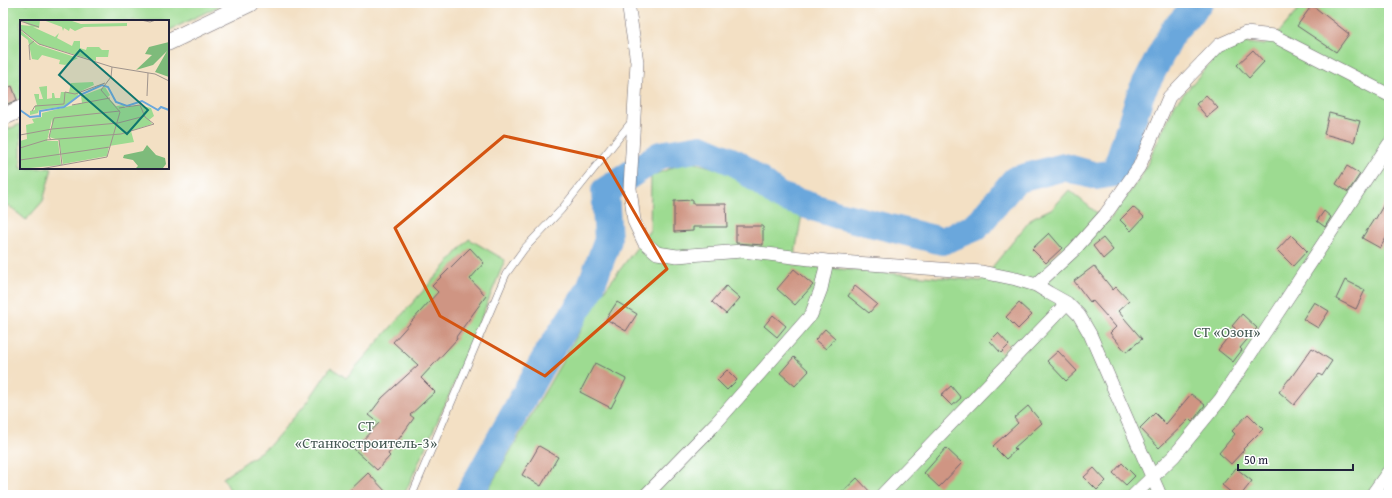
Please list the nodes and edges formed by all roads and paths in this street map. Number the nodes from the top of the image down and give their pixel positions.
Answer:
1 (250, 3) edge
2 (628, 3) edge
3 (169, 42) edge
4 (1389, 95) edge
5 (20, 109) edge
6 (3, 117) edge
7 (634, 118) junction
8 (1389, 144) edge
9 (827, 261) junction
10 (1036, 285) junction
11 (1067, 303) junction
12 (1389, 471) edge
13 (1151, 477) junction
14 (412, 495) edge
15 (646, 495) edge
16 (882, 495) edge
17 (1134, 495) edge
18 (1160, 495) edge
19 (1372, 495) edge

1 - 3 street
2 - 7 street
4 - 10 street
5 - 6 street
7 - 9 street
7 - 14 lane
8 - 13 street
9 - 10 street
9 - 15 street
10 - 11 street
11 - 13 street
11 - 16 street
12 - 19 street
13 - 17 street
13 - 18 street

